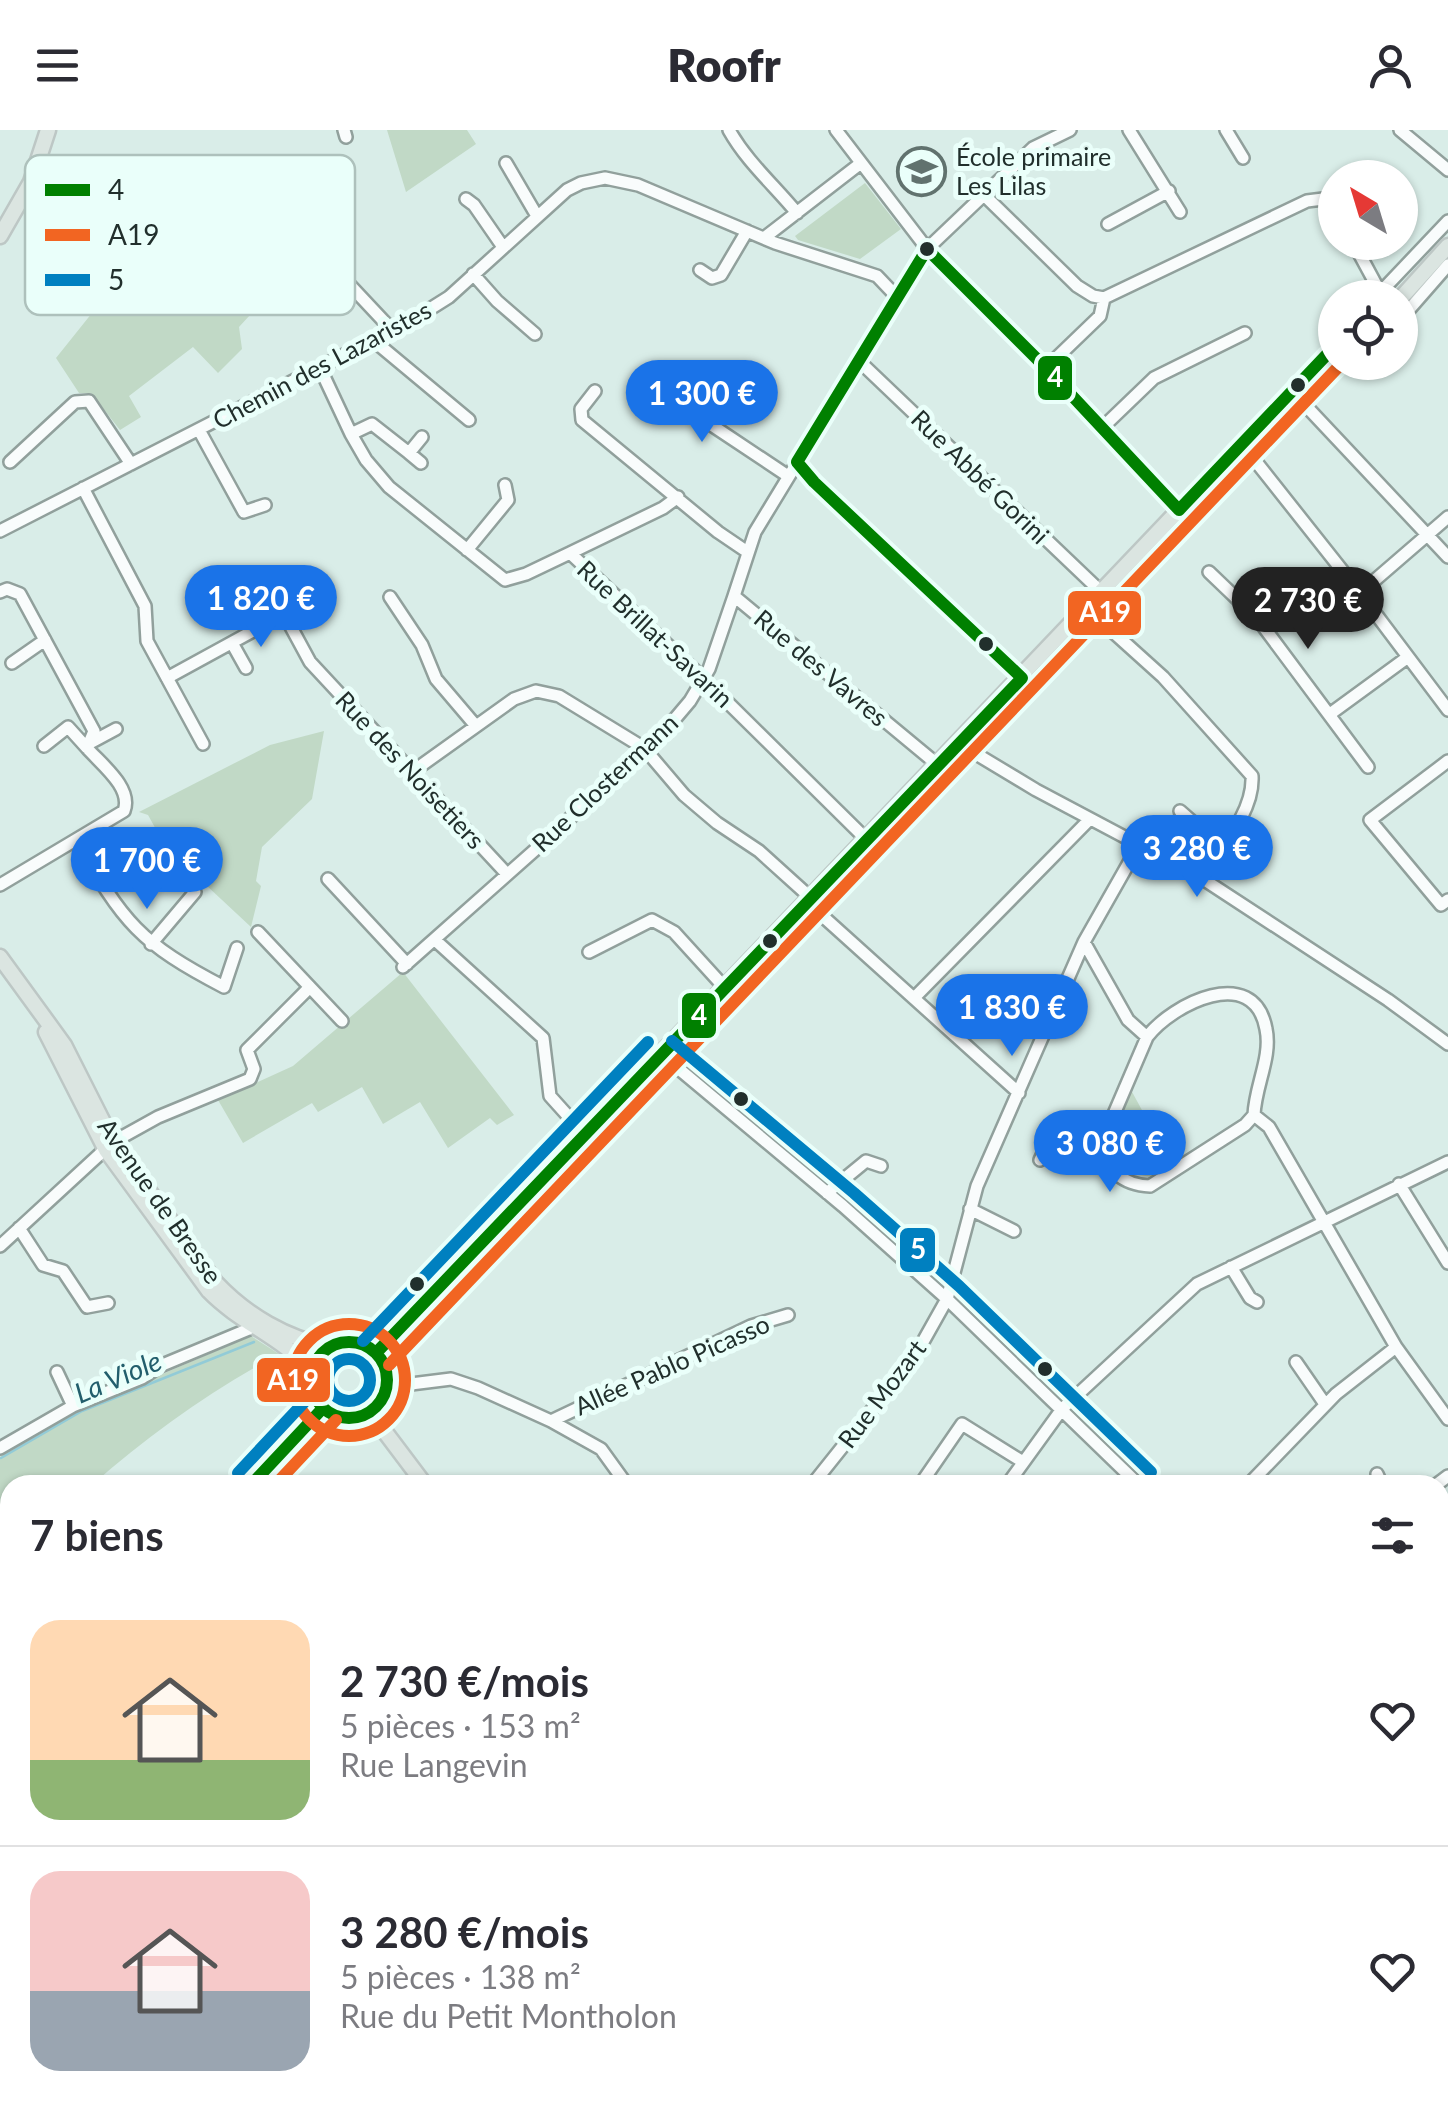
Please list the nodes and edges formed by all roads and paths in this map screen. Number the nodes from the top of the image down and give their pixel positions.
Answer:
1 (48, 130) edge
2 (730, 130) edge
3 (836, 130) edge
4 (1129, 130) edge
5 (1226, 130) edge
6 (1400, 130) edge
7 (1064, 131) edge
8 (40, 155) edge
9 (1244, 158) dead end
10 (506, 163) dead end
11 (861, 164) junction
12 (1448, 170) edge
13 (1168, 191) junction
14 (25, 192) edge
15 (984, 194) junction
16 (466, 198) dead end
17 (1318, 200) edge
18 (1180, 212) dead end
19 (797, 213) junction
20 (537, 216) junction
21 (1448, 221) edge
22 (1108, 224) dead end
23 (747, 231) junction
24 (0, 236) edge
25 (764, 238) junction
26 (1448, 246) edge
27 (503, 247) junction
28 (927, 250) junction
29 (1448, 265) edge
30 (700, 270) dead end
31 (473, 274) junction
32 (1391, 280) edge
33 (1417, 280) edge
34 (355, 291) edge
35 (897, 297) junction
36 (1104, 298) junction
37 (1418, 299) edge
38 (392, 330) junction
39 (1245, 333) dead end
40 (535, 334) dead end
41 (373, 340) junction
42 (858, 360) junction
43 (1318, 363) edge
44 (320, 368) junction
45 (1046, 368) junction
46 (730, 383) dead end
47 (1291, 390) junction
48 (595, 391) dead end
49 (469, 420) dead end
50 (1102, 428) junction
51 (199, 430) junction
52 (350, 434) junction
53 (422, 437) dead end
54 (1242, 444) junction
55 (408, 454) junction
56 (10, 462) dead end
57 (797, 462) junction
58 (131, 464) junction
59 (421, 464) dead end
60 (788, 476) junction
61 (505, 485) dead end
62 (82, 488) junction
63 (678, 497) junction
64 (265, 505) dead end
65 (1179, 510) junction
66 (1448, 517) edge
67 (0, 532) edge
68 (1428, 535) junction
69 (467, 550) junction
70 (746, 551) junction
71 (570, 554) junction
72 (1448, 557) edge
73 (1209, 572) dead end
74 (292, 590) dead end
75 (0, 592) edge
76 (1102, 593) junction
77 (1360, 593) junction
78 (734, 596) junction
79 (390, 597) dead end
80 (284, 614) junction
81 (45, 640) junction
82 (232, 642) junction
83 (1408, 656) junction
84 (12, 663) dead end
85 (246, 668) dead end
86 (167, 678) junction
87 (1022, 678) junction
88 (704, 679) junction
89 (1448, 710) edge
90 (1330, 714) junction
91 (476, 726) junction
92 (116, 729) dead end
93 (958, 743) junction
94 (203, 744) dead end
95 (89, 745) junction
96 (44, 746) dead end
97 (644, 748) junction
98 (1448, 762) edge
99 (938, 764) junction
100 (1368, 767) dead end
101 (412, 772) junction
102 (1180, 811) dead end
103 (1090, 819) junction
104 (866, 839) junction
105 (77, 840) junction
106 (1139, 845) junction
107 (1221, 846) junction
108 (155, 851) dead end
109 (508, 874) junction
110 (1200, 877) junction
111 (328, 879) dead end
112 (101, 883) junction
113 (0, 885) edge
114 (195, 892) dead end
115 (809, 900) junction
116 (1448, 900) edge
117 (258, 932) dead end
118 (434, 940) junction
119 (1084, 942) junction
120 (151, 944) junction
121 (237, 948) dead end
122 (589, 952) dead end
123 (0, 957) edge
124 (0, 972) edge
125 (310, 988) junction
126 (725, 988) junction
127 (914, 998) junction
128 (342, 1020) dead end
129 (1147, 1037) junction
130 (1448, 1044) edge
131 (661, 1054) junction
132 (1019, 1092) junction
133 (1254, 1114) junction
134 (586, 1136) junction
135 (109, 1146) junction
136 (1104, 1157) junction
137 (1040, 1160) dead end
138 (1448, 1162) edge
139 (881, 1166) dead end
140 (1399, 1184) junction
141 (827, 1193) junction
142 (970, 1210) junction
143 (1322, 1222) junction
144 (19, 1228) junction
145 (1014, 1231) dead end
146 (0, 1246) edge
147 (1448, 1263) edge
148 (1231, 1267) junction
149 (947, 1299) junction
150 (1257, 1302) dead end
151 (108, 1303) dead end
152 (788, 1315) dead end
153 (255, 1321) junction
154 (330, 1347) junction
155 (1396, 1347) junction
156 (376, 1353) junction
157 (1296, 1362) dead end
158 (312, 1371) junction
159 (57, 1372) dead end
160 (387, 1387) junction
161 (1326, 1404) junction
162 (73, 1406) junction
163 (323, 1408) junction
164 (1062, 1409) junction
165 (370, 1412) junction
166 (1448, 1418) edge
167 (550, 1421) junction
168 (0, 1448) edge
169 (1023, 1462) junction
170 (260, 1475) edge
171 (418, 1475) edge
172 (620, 1475) edge
173 (820, 1475) edge
174 (927, 1475) edge
175 (1014, 1475) edge
176 (1129, 1475) edge
177 (1258, 1475) edge

1 - 8 main road
2 - 19 street
3 - 11 street
4 - 13 street
5 - 9 street
6 - 12 street
7 - 15 street, Rue des Vavres
10 - 20 street
11 - 19 street
11 - 28 street
13 - 18 street
13 - 22 street
14 - 24 main road
15 - 28 street, Rue des Vavres
15 - 36 street
16 - 27 street
17 - 36 street
19 - 25 street
20 - 23 street, Chemin des Lazaristes
20 - 27 street, Chemin des Lazaristes
21 - 32 street
23 - 25 street, Chemin des Lazaristes
23 - 30 street
25 - 35 street, Chemin des Lazaristes
26 - 33 main road
27 - 31 street, Chemin des Lazaristes
28 - 35 street, Rue des Vavres
28 - 45 street
29 - 37 street
31 - 38 street, Chemin des Lazaristes
31 - 40 street
34 - 38 street
35 - 42 street, Rue des Vavres
36 - 45 street
38 - 41 street, Chemin des Lazaristes
39 - 50 street
41 - 44 street, Chemin des Lazaristes
41 - 49 street
42 - 57 street, Rue des Vavres
42 - 76 street, Rue Abbé Gorini
43 - 47 main road
44 - 51 street, Chemin des Lazaristes
44 - 52 street, Rue Brillat-Savarin
45 - 50 street
46 - 60 street
47 - 54 main road
47 - 68 street
48 - 63 street
50 - 65 street
51 - 58 street, Chemin des Lazaristes
51 - 64 street
52 - 55 street
52 - 69 street, Rue Brillat-Savarin
53 - 55 street
54 - 65 main road
54 - 77 street
55 - 59 street
56 - 58 street
57 - 60 street, Rue des Vavres
57 - 87 street
58 - 62 street, Chemin des Lazaristes
60 - 70 street, Rue des Vavres
61 - 69 street
62 - 67 street, Chemin des Lazaristes
62 - 86 street
63 - 70 street
63 - 71 street
65 - 76 main road
66 - 68 street
68 - 72 street
68 - 77 street
69 - 71 street, Rue Brillat-Savarin
70 - 78 street, Rue des Vavres
71 - 88 street, Rue Brillat-Savarin
73 - 90 street
74 - 80 street
75 - 81 street
76 - 87 main road
76 - 107 street
77 - 83 street
78 - 88 street, Rue Clostermann
78 - 99 street, Rue des Vavres
79 - 91 street
80 - 82 street
80 - 101 street, Rue des Noisetiers
81 - 84 street
81 - 95 street
82 - 85 street
82 - 86 street
83 - 89 street
83 - 90 street
86 - 94 street
87 - 93 main road
88 - 97 street, Rue Clostermann
88 - 104 street, Rue Brillat-Savarin
90 - 100 street
91 - 97 street
91 - 101 street
92 - 95 street
93 - 99 main road
93 - 103 street
95 - 96 street
95 - 105 street
97 - 109 street, Rue Clostermann
97 - 115 street
98 - 116 street
99 - 104 main road
101 - 109 street, Rue des Noisetiers
102 - 107 street
103 - 106 street
103 - 127 street
104 - 115 main road
105 - 112 street
105 - 113 street
106 - 110 street
106 - 119 street, Rue Mozart
107 - 110 street
108 - 112 street
109 - 118 street, Rue Clostermann
110 - 130 street
111 - 118 street, Rue Clostermann
112 - 120 street
114 - 120 street
115 - 126 main road
115 - 127 street
117 - 125 street
118 - 134 street
119 - 129 street
119 - 132 street, Rue Mozart
120 - 121 street
122 - 126 street
123 - 135 main road, Avenue de Bresse
124 - 135 main road, Avenue de Bresse
125 - 128 street
125 - 135 street
126 - 131 main road
127 - 132 street
129 - 133 street
129 - 136 street
131 - 134 main road
131 - 141 street
132 - 142 street, Rue Mozart
133 - 136 street
133 - 143 street
134 - 156 main road
135 - 144 street
135 - 153 main road, Avenue de Bresse
136 - 137 street
138 - 140 street
139 - 141 street
140 - 143 street
140 - 147 street
141 - 149 street
142 - 145 street
142 - 149 street, Rue Mozart
143 - 148 street
143 - 155 street
144 - 146 street
144 - 151 street
148 - 150 street
148 - 164 street
149 - 164 street
149 - 173 street, Rue Mozart
152 - 167 street, Allée Pablo Picasso
153 - 154 main road, Avenue de Bresse
153 - 158 main road, Avenue de Bresse
153 - 162 street
154 - 156 main road
154 - 158 main road
155 - 161 street
155 - 166 street
156 - 160 main road
157 - 161 street
158 - 163 main road
159 - 162 street
160 - 165 main road
160 - 167 street, Allée Pablo Picasso
161 - 177 street
162 - 168 street
163 - 165 main road
163 - 170 main road
164 - 169 street
164 - 176 street
165 - 171 main road
167 - 172 street
169 - 174 street
169 - 175 street

